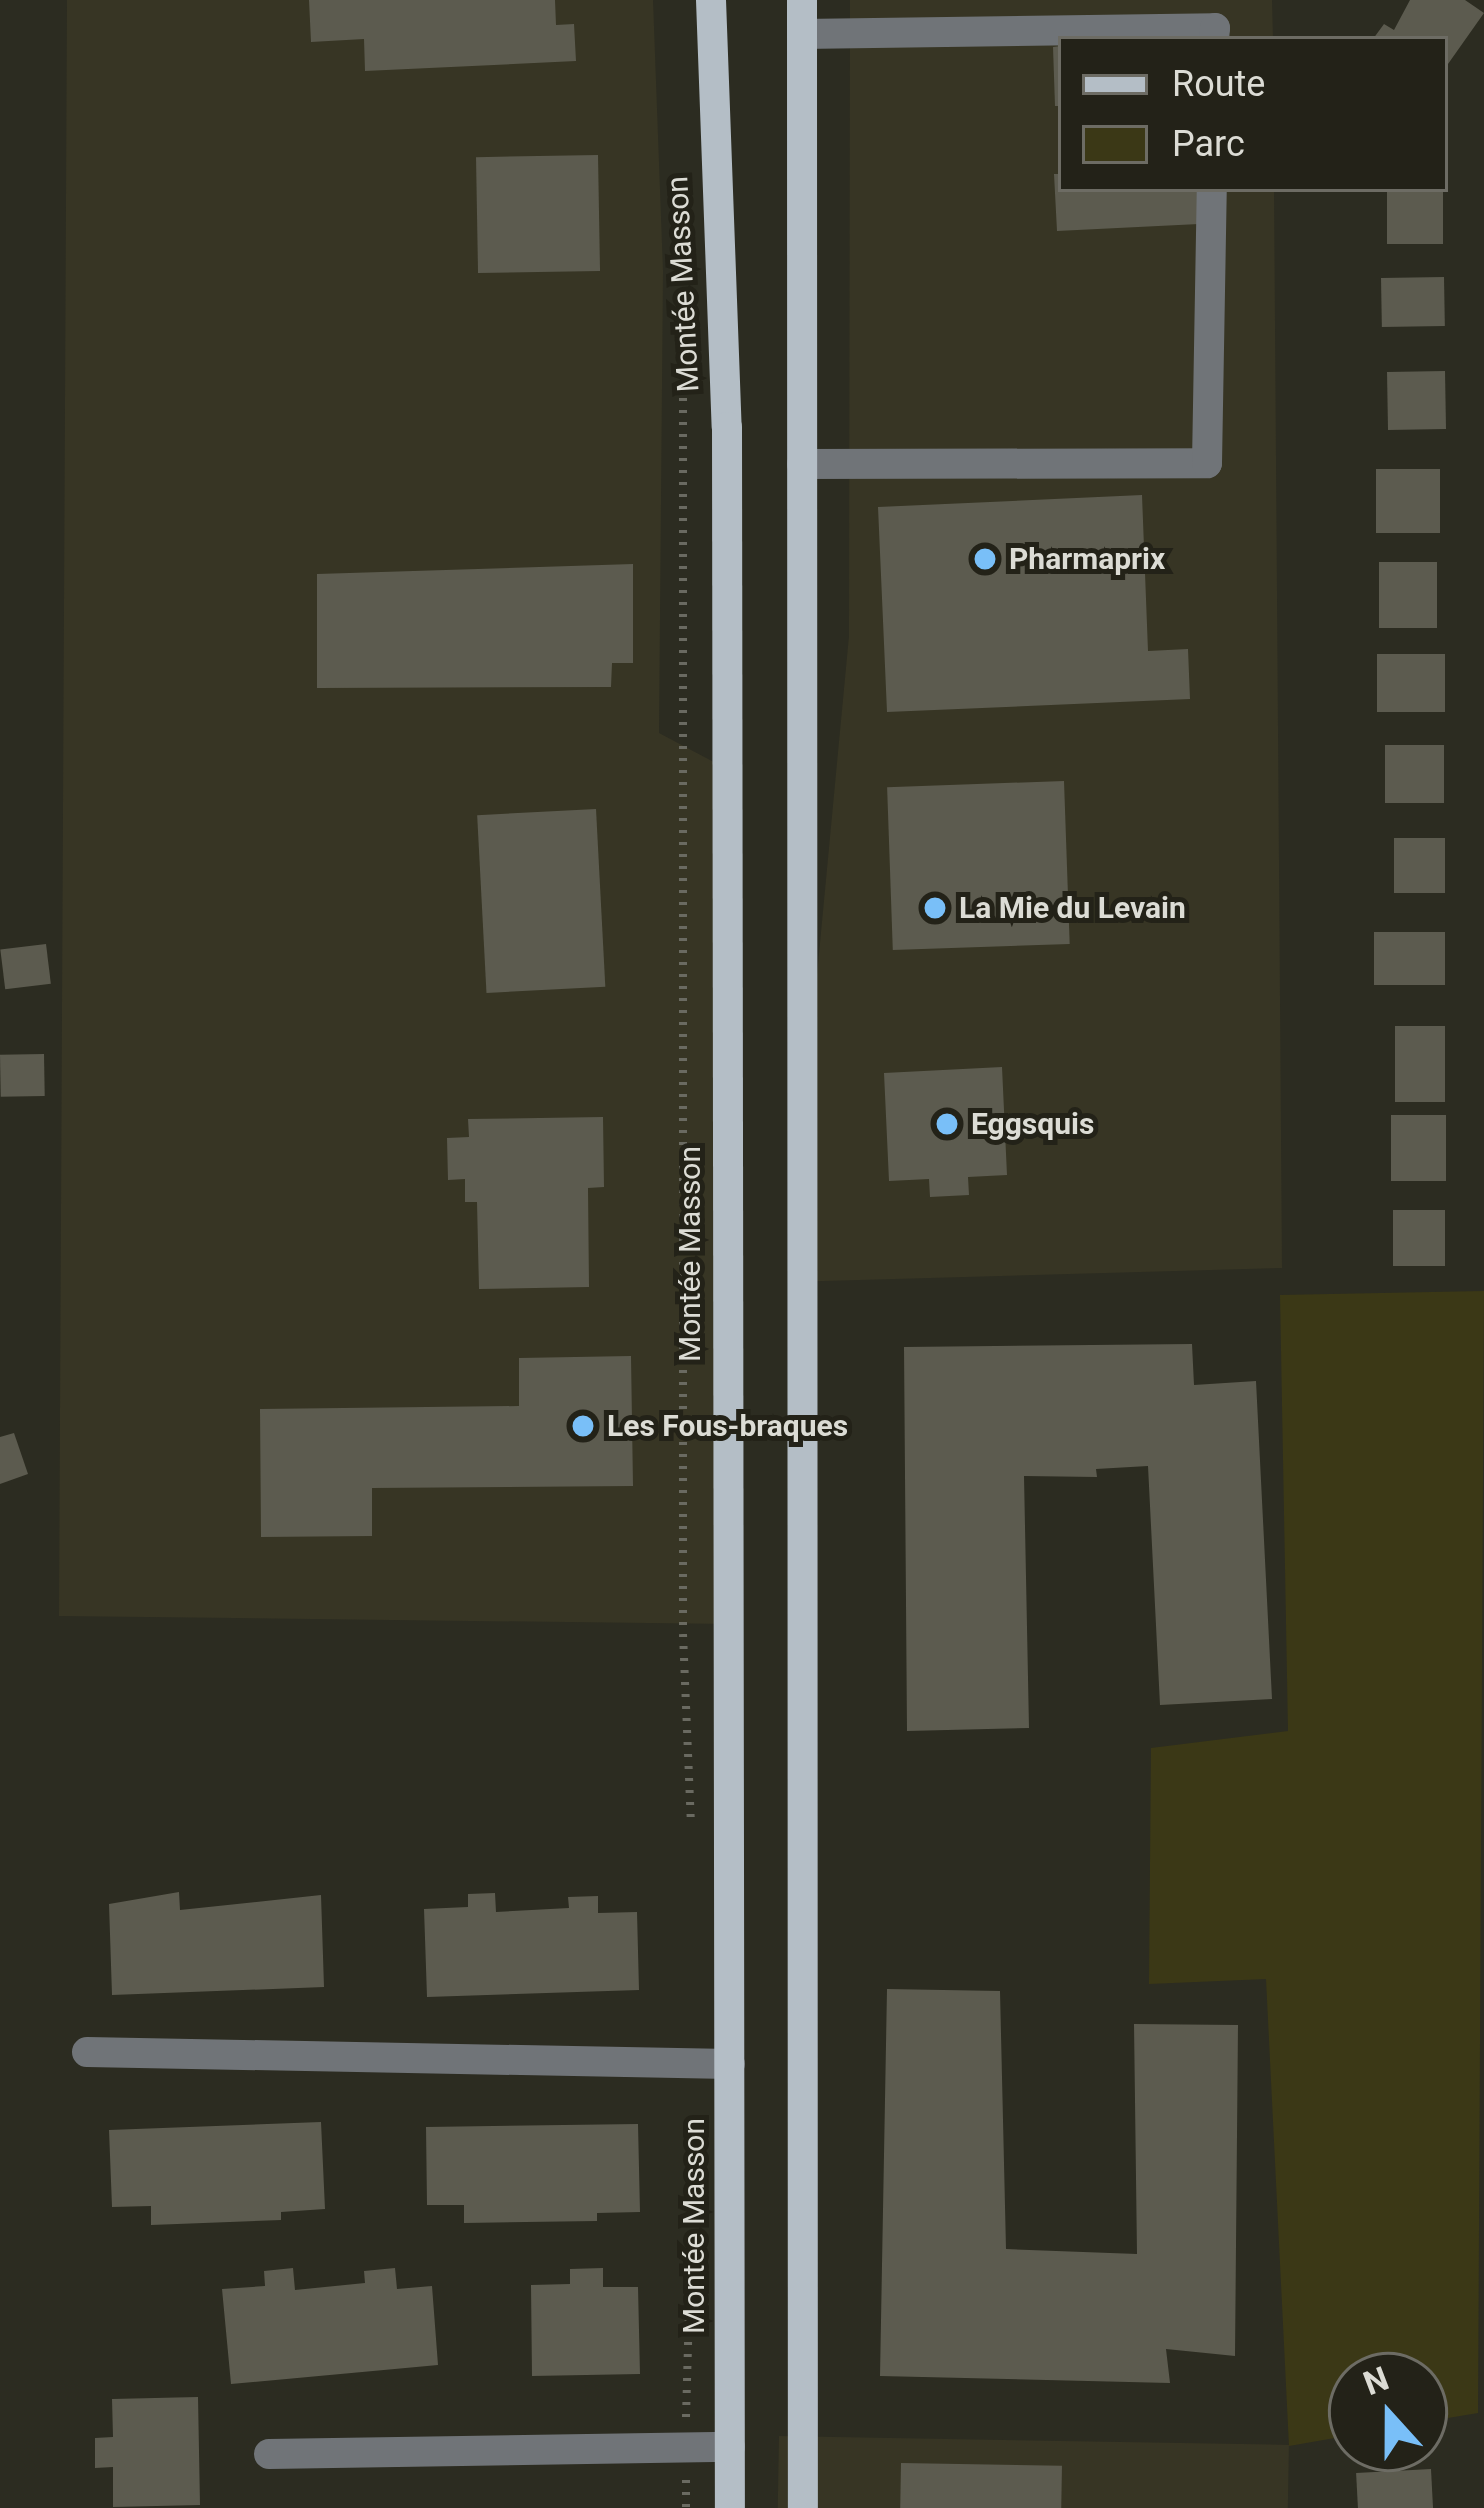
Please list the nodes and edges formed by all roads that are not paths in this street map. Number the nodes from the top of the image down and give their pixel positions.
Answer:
1 (711, 0) edge
2 (802, 0) edge
3 (1138, 15) edge
4 (802, 34) junction
5 (1214, 36) edge
6 (1212, 192) edge
7 (802, 464) junction
8 (86, 2052) dead end
9 (730, 2064) junction
10 (730, 2447) junction
11 (269, 2454) dead end
12 (730, 2508) edge
13 (803, 2508) edge

1 - 9 main road, Montée Masson
2 - 4 main road
3 - 4 street
3 - 5 street
4 - 7 main road
6 - 7 street
7 - 13 main road
8 - 9 street
9 - 10 main road, Montée Masson
10 - 11 street
10 - 12 main road, Montée Masson

